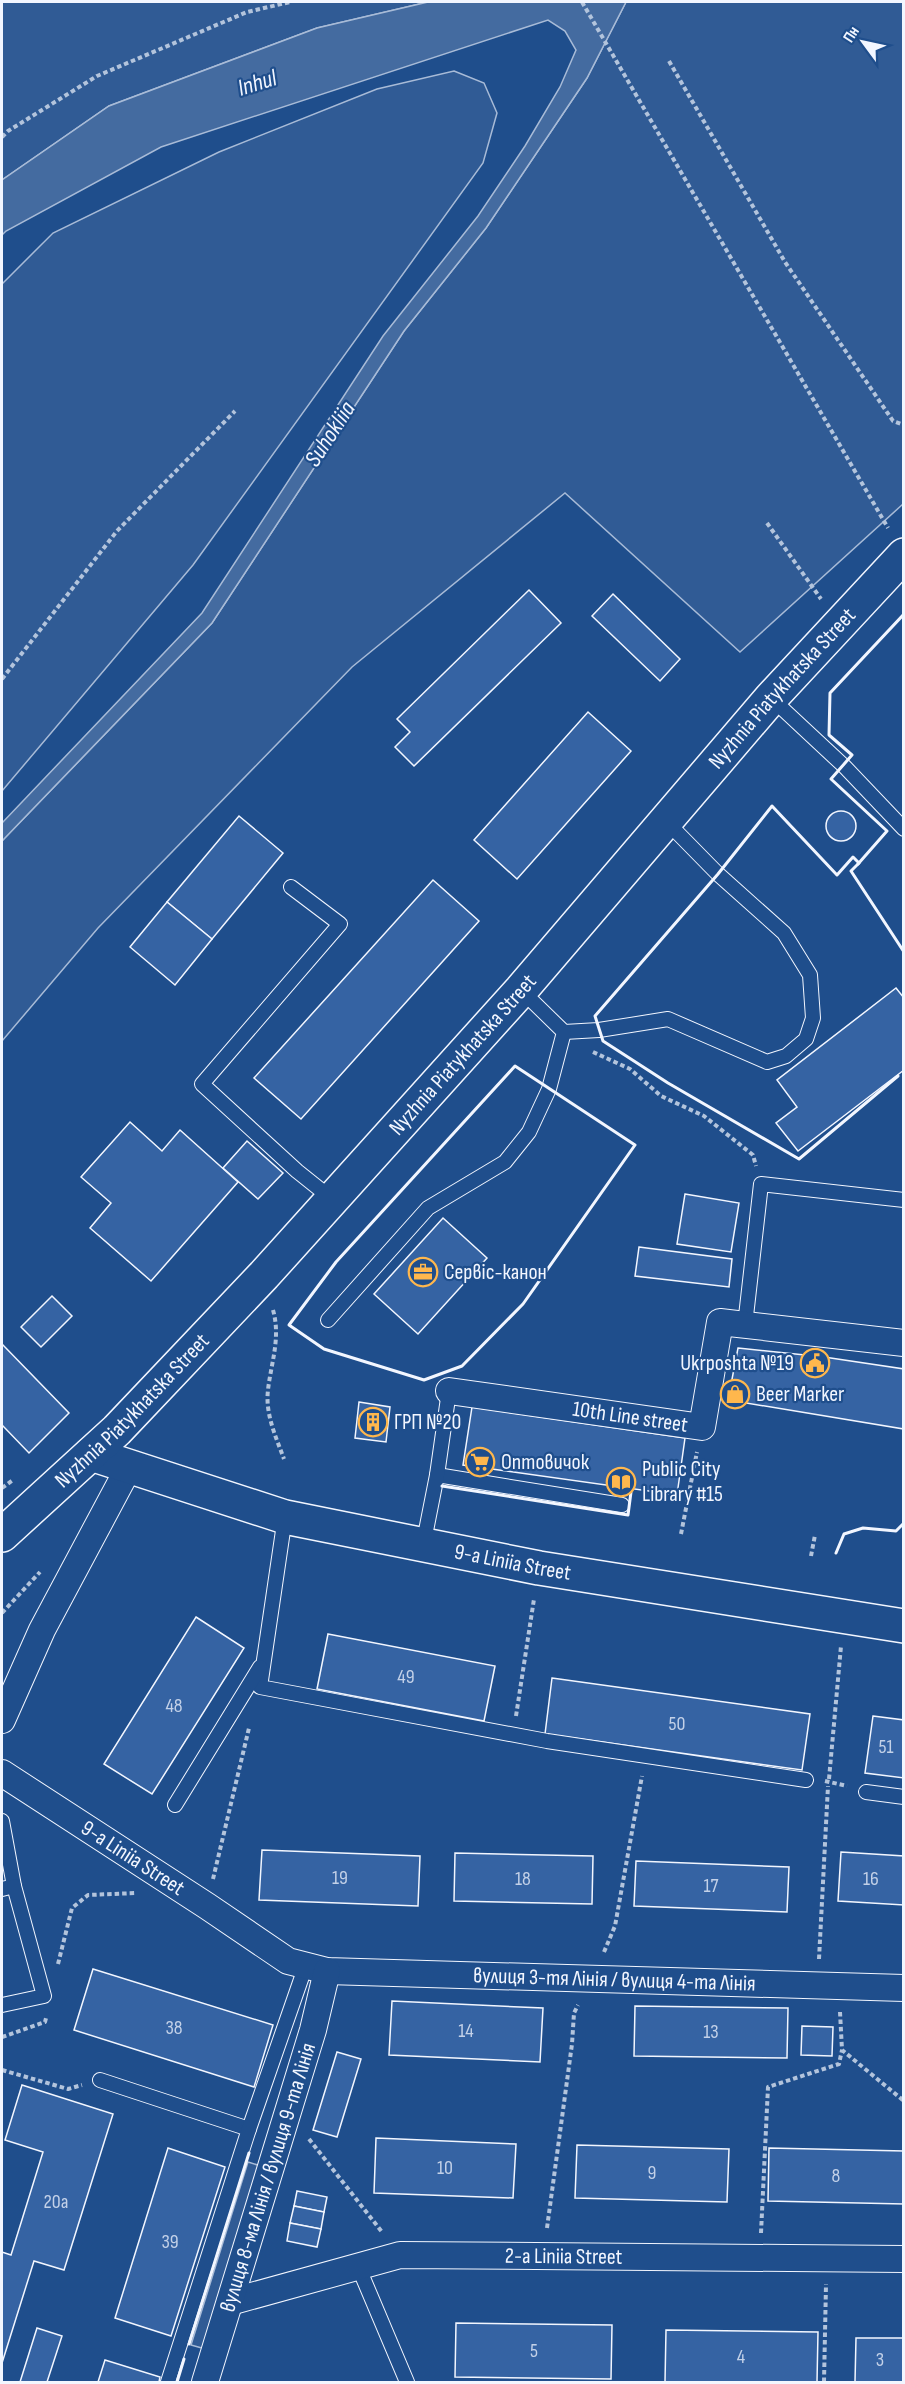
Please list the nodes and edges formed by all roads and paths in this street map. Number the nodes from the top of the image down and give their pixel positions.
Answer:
1 (290, 2) edge
2 (582, 2) edge
3 (669, 61) dead end
4 (2, 137) edge
5 (235, 411) dead end
6 (903, 425) edge
7 (767, 524) dead end
8 (897, 543) edge
9 (823, 602) dead end
10 (2, 679) edge
11 (771, 698) junction
12 (666, 821) junction
13 (903, 829) edge
14 (291, 887) dead end
15 (521, 990) junction
16 (564, 1032) junction
17 (761, 1184) junction
18 (332, 1199) junction
19 (903, 1200) edge
20 (264, 1275) junction
21 (328, 1320) dead end
22 (745, 1325) junction
23 (903, 1343) edge
24 (449, 1391) joint
25 (702, 1427) junction
26 (92, 1454) junction
27 (284, 1459) dead end
28 (129, 1467) junction
29 (436, 1475) junction
30 (622, 1505) dead end
31 (285, 1518) junction
32 (681, 1533) dead end
33 (2, 1535) edge
34 (815, 1535) dead end
35 (423, 1546) junction
36 (811, 1556) dead end
37 (539, 1568) junction
38 (844, 1615) junction
39 (903, 1626) edge
40 (264, 1660) junction
41 (2, 1720) edge
42 (249, 1729) dead end
43 (513, 1734) junction
44 (2, 1773) edge
45 (806, 1780) dead end
46 (866, 1792) dead end
47 (638, 1797) dead end
48 (903, 1797) edge
49 (175, 1805) dead end
50 (2, 1821) edge
51 (174, 1885) junction
52 (8, 1888) edge
53 (207, 1905) junction
54 (820, 1931) dead end
55 (58, 1965) dead end
56 (317, 1968) junction
57 (591, 1980) junction
58 (839, 1987) junction
59 (903, 1988) edge
60 (2, 2006) edge
61 (47, 2011) dead end
62 (2, 2037) edge
63 (842, 2050) junction
64 (2, 2070) edge
65 (100, 2080) joint
66 (903, 2100) edge
67 (287, 2112) junction
68 (249, 2129) junction
69 (400, 2255) junction
70 (543, 2256) junction
71 (760, 2257) junction
72 (827, 2258) junction
73 (903, 2259) edge
74 (358, 2266) junction
75 (230, 2302) junction
76 (168, 2382) edge
77 (205, 2382) edge
78 (407, 2382) edge
79 (824, 2382) edge

1 - 4 path
2 - 8 path
3 - 6 path
5 - 10 path
7 - 9 path
8 - 11 street, Nyzhnia Piatykhatska Street
11 - 12 street, Nyzhnia Piatykhatska Street
11 - 13 lane
12 - 15 street, Nyzhnia Piatykhatska Street
12 - 16 lane
14 - 18 lane
15 - 16 lane
15 - 18 street, Nyzhnia Piatykhatska Street
16 - 17 path
16 - 21 lane
17 - 19 lane
17 - 22 lane
18 - 20 street, Nyzhnia Piatykhatska Street
20 - 26 street, Nyzhnia Piatykhatska Street
20 - 27 path
22 - 23 street, 10th Line street
22 - 25 street, 10th Line street
24 - 25 street, 10th Line street
24 - 29 lane
25 - 32 path
26 - 28 street, 9-a Liniia Street
26 - 33 street, Nyzhnia Piatykhatska Street
28 - 31 street, 9-a Liniia Street
28 - 41 street
29 - 30 lane
29 - 35 lane
31 - 35 street, 9-a Liniia Street
31 - 40 lane
34 - 36 path
35 - 37 street, 9-a Liniia Street
37 - 38 street, 9-a Liniia Street
37 - 43 path
38 - 39 street, 9-a Liniia Street
38 - 54 path
40 - 43 lane
40 - 49 lane
42 - 53 path
43 - 45 lane
44 - 51 street, 9-a Liniia Street
46 - 48 lane
47 - 57 path
50 - 52 lane
51 - 53 street, 9-a Liniia Street
51 - 55 path
52 - 60 lane
53 - 56 street, 9-a Liniia Street
56 - 57 street, вулиця 3-тя Лінія / вулиця 4-та Лінія
56 - 67 street, вулиця 8-ма Лінія / вулиця 9-та Лінія
56 - 68 lane
57 - 58 street, вулиця 3-тя Лінія / вулиця 4-та Лінія
57 - 70 path
58 - 59 street, вулиця 3-тя Лінія / вулиця 4-та Лінія
58 - 63 path
61 - 62 path
63 - 66 path
63 - 71 path
64 - 65 path
65 - 68 lane
67 - 69 path
67 - 75 street, вулиця 8-ма Лінія / вулиця 9-та Лінія
68 - 76 lane
69 - 70 street, 2-a Liniia Street
69 - 74 street, 2-a Liniia Street
70 - 71 street, 2-a Liniia Street
71 - 72 street, 2-a Liniia Street
72 - 73 street, 2-a Liniia Street
72 - 79 path
74 - 75 street, 2-a Liniia Street
74 - 78 lane
75 - 77 street, вулиця 8-ма Лінія / вулиця 9-та Лінія

